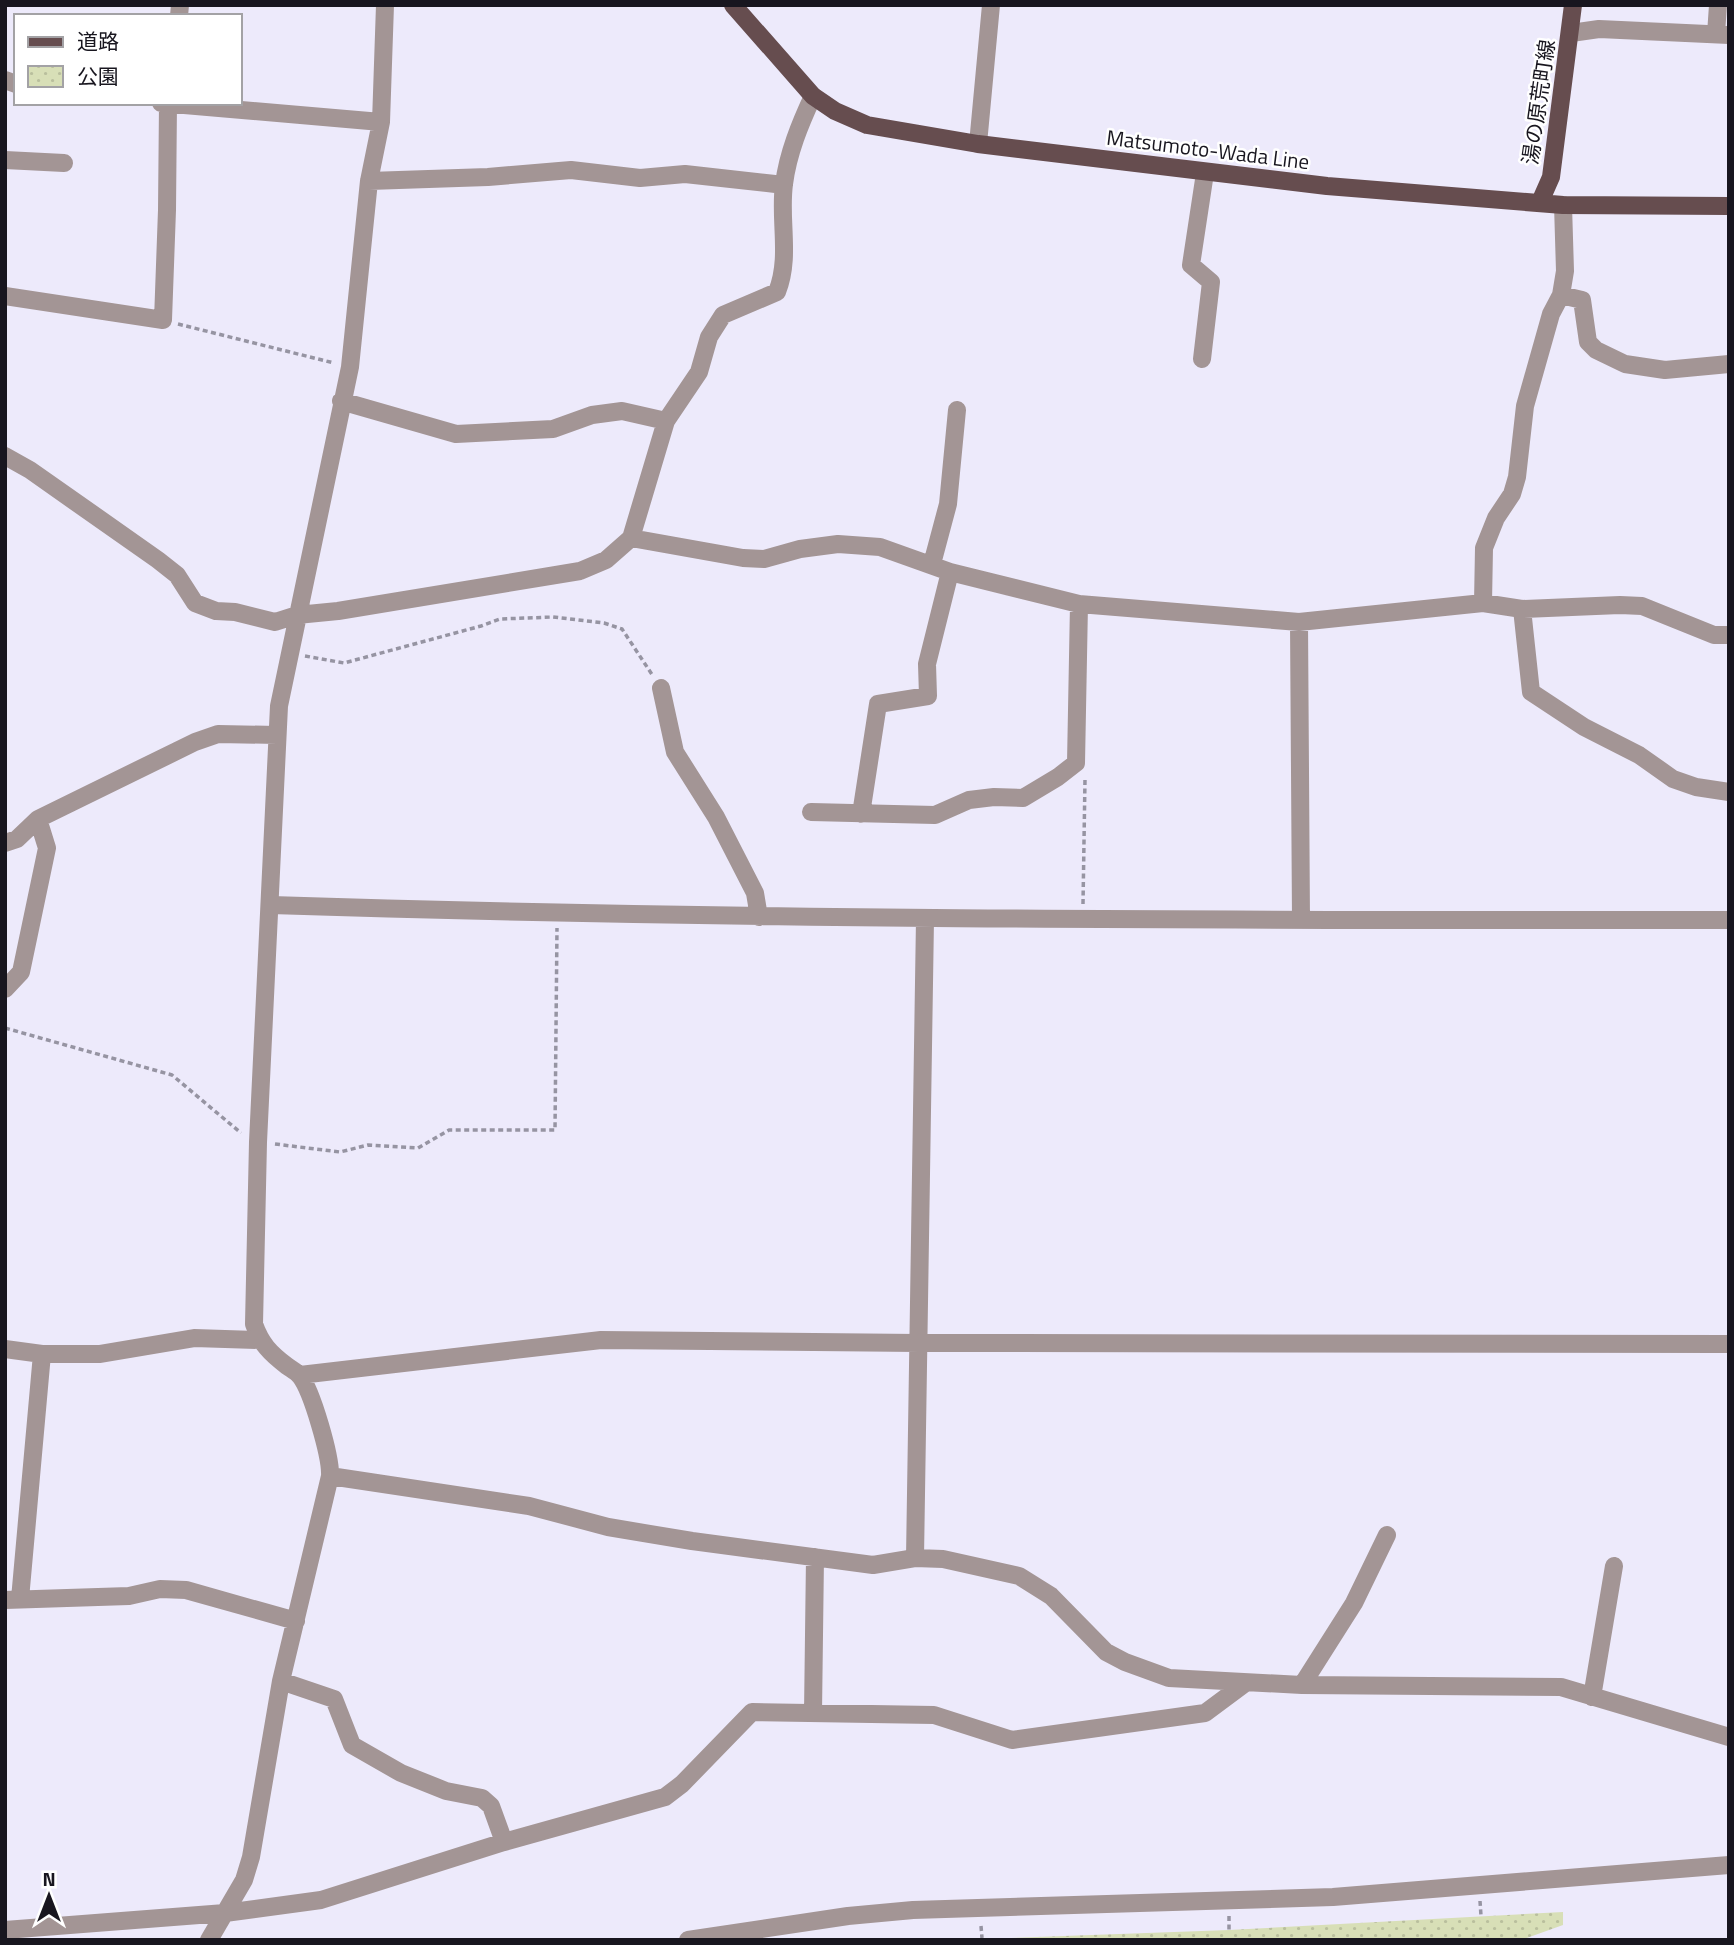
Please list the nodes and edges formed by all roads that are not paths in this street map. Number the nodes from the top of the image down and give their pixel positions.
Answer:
1 (385, 5) edge
2 (733, 5) edge
3 (991, 5) edge
4 (1573, 5) edge
5 (1718, 5) edge
6 (1571, 33) junction
7 (1722, 35) edge
8 (813, 96) junction
9 (168, 105) edge
10 (180, 105) edge
11 (381, 122) junction
12 (978, 144) junction
13 (5, 160) edge
14 (64, 163) dead end
15 (1205, 173) junction
16 (369, 181) junction
17 (784, 184) junction
18 (1541, 202) junction
19 (1563, 205) junction
20 (1729, 206) edge
21 (1561, 295) junction
22 (5, 296) edge
23 (1202, 359) dead end
24 (1729, 364) edge
25 (341, 401) junction
26 (957, 410) dead end
27 (666, 421) junction
28 (5, 456) edge
29 (631, 538) junction
30 (932, 564) junction
31 (950, 572) junction
32 (1483, 603) junction
33 (1079, 604) junction
34 (1522, 609) junction
35 (297, 615) junction
36 (1299, 622) junction
37 (1729, 635) edge
38 (661, 688) road end
39 (277, 735) junction
40 (1729, 792) edge
41 (811, 812) dead end
42 (861, 814) junction
43 (38, 819) junction
44 (5, 843) edge
45 (271, 905) junction
46 (759, 917) junction
47 (925, 919) junction
48 (1301, 920) junction
49 (1729, 920) edge
50 (5, 989) edge
51 (260, 1340) junction
52 (918, 1343) junction
53 (1729, 1344) edge
54 (5, 1349) edge
55 (42, 1354) junction
56 (300, 1375) junction
57 (330, 1476) junction
58 (1387, 1535) dead end
59 (814, 1557) junction
60 (915, 1558) junction
61 (1614, 1566) dead end
62 (12, 1600) edge
63 (296, 1621) junction
64 (282, 1681) junction
65 (1244, 1684) junction
66 (1302, 1685) junction
67 (1592, 1697) junction
68 (813, 1713) junction
69 (1729, 1737) edge
70 (504, 1842) junction
71 (1729, 1866) edge
72 (225, 1913) junction
73 (5, 1930) edge
74 (209, 1940) edge
75 (688, 1940) edge

1 - 11 street
2 - 8 main road, Matsumoto-Wada Line
3 - 12 street
4 - 6 main road, 湯の原荒町線
5 - 7 street
6 - 7 street
6 - 18 main road, 湯の原荒町線
8 - 12 main road, Matsumoto-Wada Line
8 - 17 street
9 - 22 street
10 - 11 street
11 - 16 street
12 - 15 main road, Matsumoto-Wada Line
13 - 14 street
15 - 18 main road, Matsumoto-Wada Line
15 - 23 street
16 - 17 street
16 - 25 street
17 - 27 street
18 - 19 main road, Matsumoto-Wada Line
19 - 20 main road, Matsumoto-Wada Line
19 - 21 street
21 - 24 street
21 - 32 street
25 - 27 street
25 - 35 street
26 - 30 street
27 - 29 street
28 - 35 street
29 - 30 street
29 - 35 street
30 - 31 street
31 - 33 street
31 - 42 street
32 - 34 street
32 - 36 street
33 - 36 street
33 - 42 street
34 - 37 street
34 - 40 street
35 - 39 street
36 - 48 street
38 - 46 street
39 - 43 street
39 - 45 street
41 - 42 street
43 - 44 street
43 - 50 street
45 - 46 street
45 - 51 street
46 - 47 street
47 - 48 street
47 - 52 street
48 - 49 street
51 - 55 street
51 - 56 street
52 - 53 street
52 - 56 street
52 - 60 street
54 - 55 street
55 - 62 street
56 - 57 street
57 - 59 street
57 - 63 street
58 - 66 street
59 - 60 street
59 - 68 street
60 - 65 street
61 - 67 street
62 - 63 street
63 - 64 street
64 - 70 street
64 - 72 street
65 - 66 street
65 - 68 street
66 - 67 street
67 - 69 street
68 - 70 street
70 - 72 street
71 - 75 street
72 - 73 street
72 - 74 street

